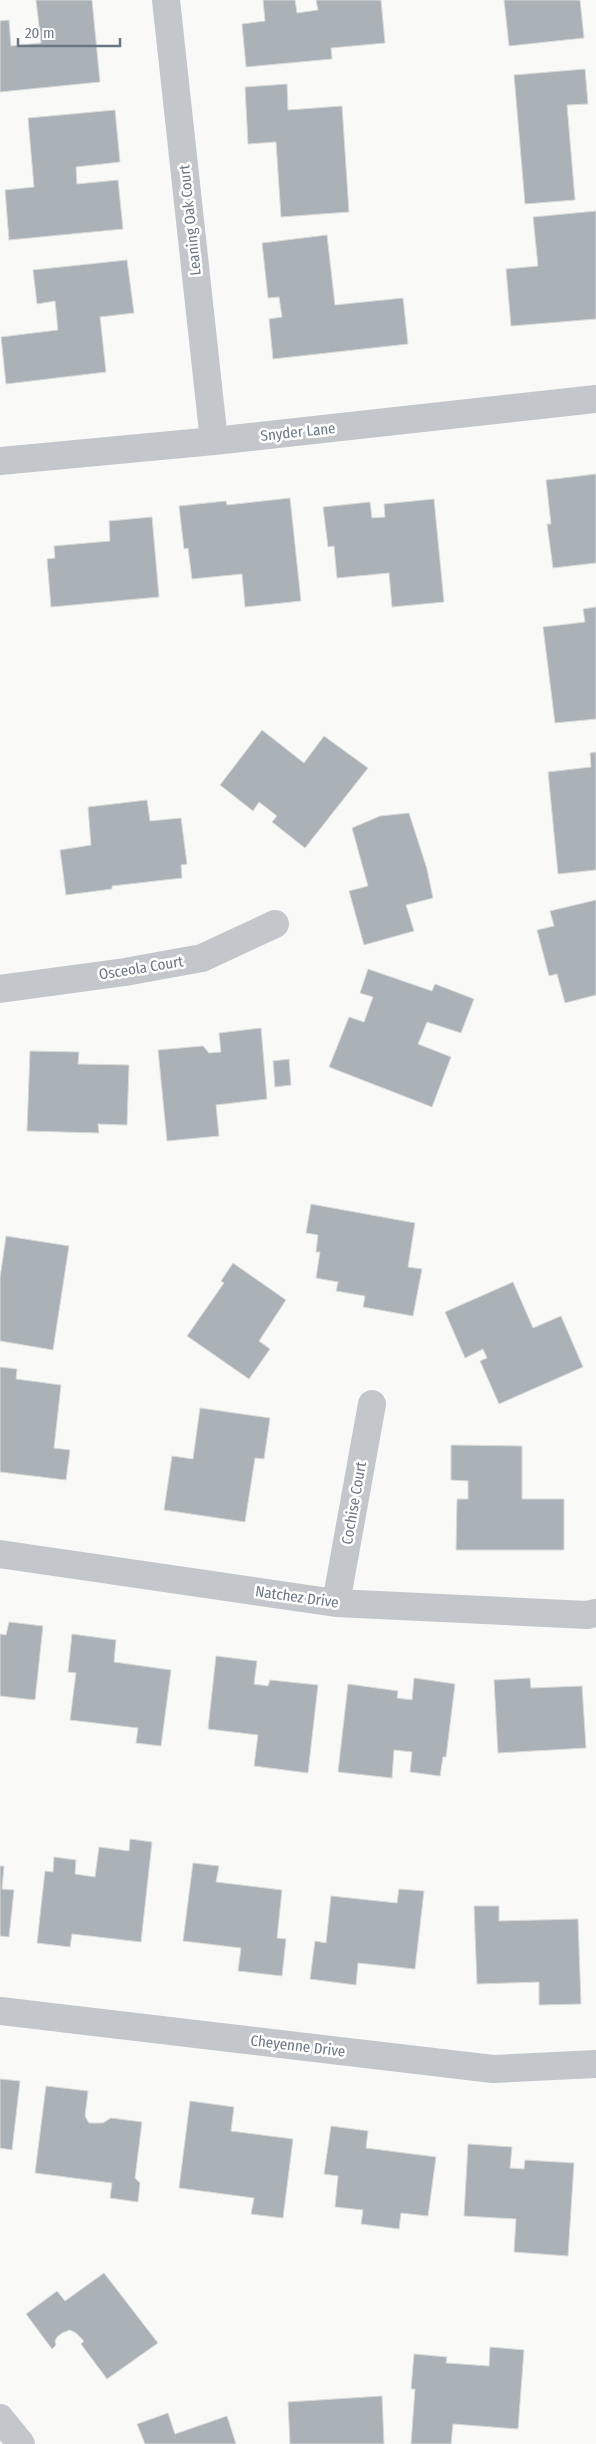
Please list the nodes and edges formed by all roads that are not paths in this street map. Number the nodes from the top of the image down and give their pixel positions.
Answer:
1 (166, 0) edge
2 (596, 399) edge
3 (214, 441) junction
4 (0, 461) edge
5 (275, 924) dead end
6 (0, 989) edge
7 (372, 1404) dead end
8 (0, 1554) edge
9 (336, 1603) junction
10 (596, 1613) edge
11 (0, 2011) edge
12 (596, 2064) edge
13 (0, 2418) edge
14 (22, 2444) edge

1 - 3 street, Leaning Oak Court
2 - 3 street, Snyder Lane
3 - 4 street, Snyder Lane
5 - 6 street, Osceola Court
7 - 9 street, Cochise Court
8 - 9 street, Natchez Drive
9 - 10 street, Natchez Drive
11 - 12 street, Cheyenne Drive
13 - 14 street

